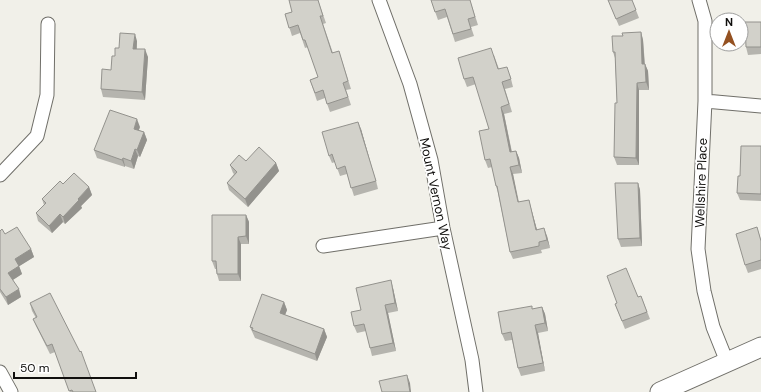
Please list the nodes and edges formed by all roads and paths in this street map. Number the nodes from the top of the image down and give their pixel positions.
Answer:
1 (379, 0) edge
2 (699, 0) edge
3 (48, 24) dead end
4 (705, 101) junction
5 (761, 106) edge
6 (0, 175) edge
7 (443, 228) junction
8 (323, 246) dead end
9 (761, 347) edge
10 (728, 362) junction
11 (0, 372) edge
12 (11, 392) edge
13 (476, 392) edge
14 (660, 392) edge

1 - 7 street, Mount Vernon Way
2 - 4 street, Wellshire Place
3 - 6 street
4 - 5 street
4 - 10 street, Wellshire Place
7 - 8 street
7 - 13 street, Mount Vernon Way
9 - 10 main road
10 - 14 main road
11 - 12 street

